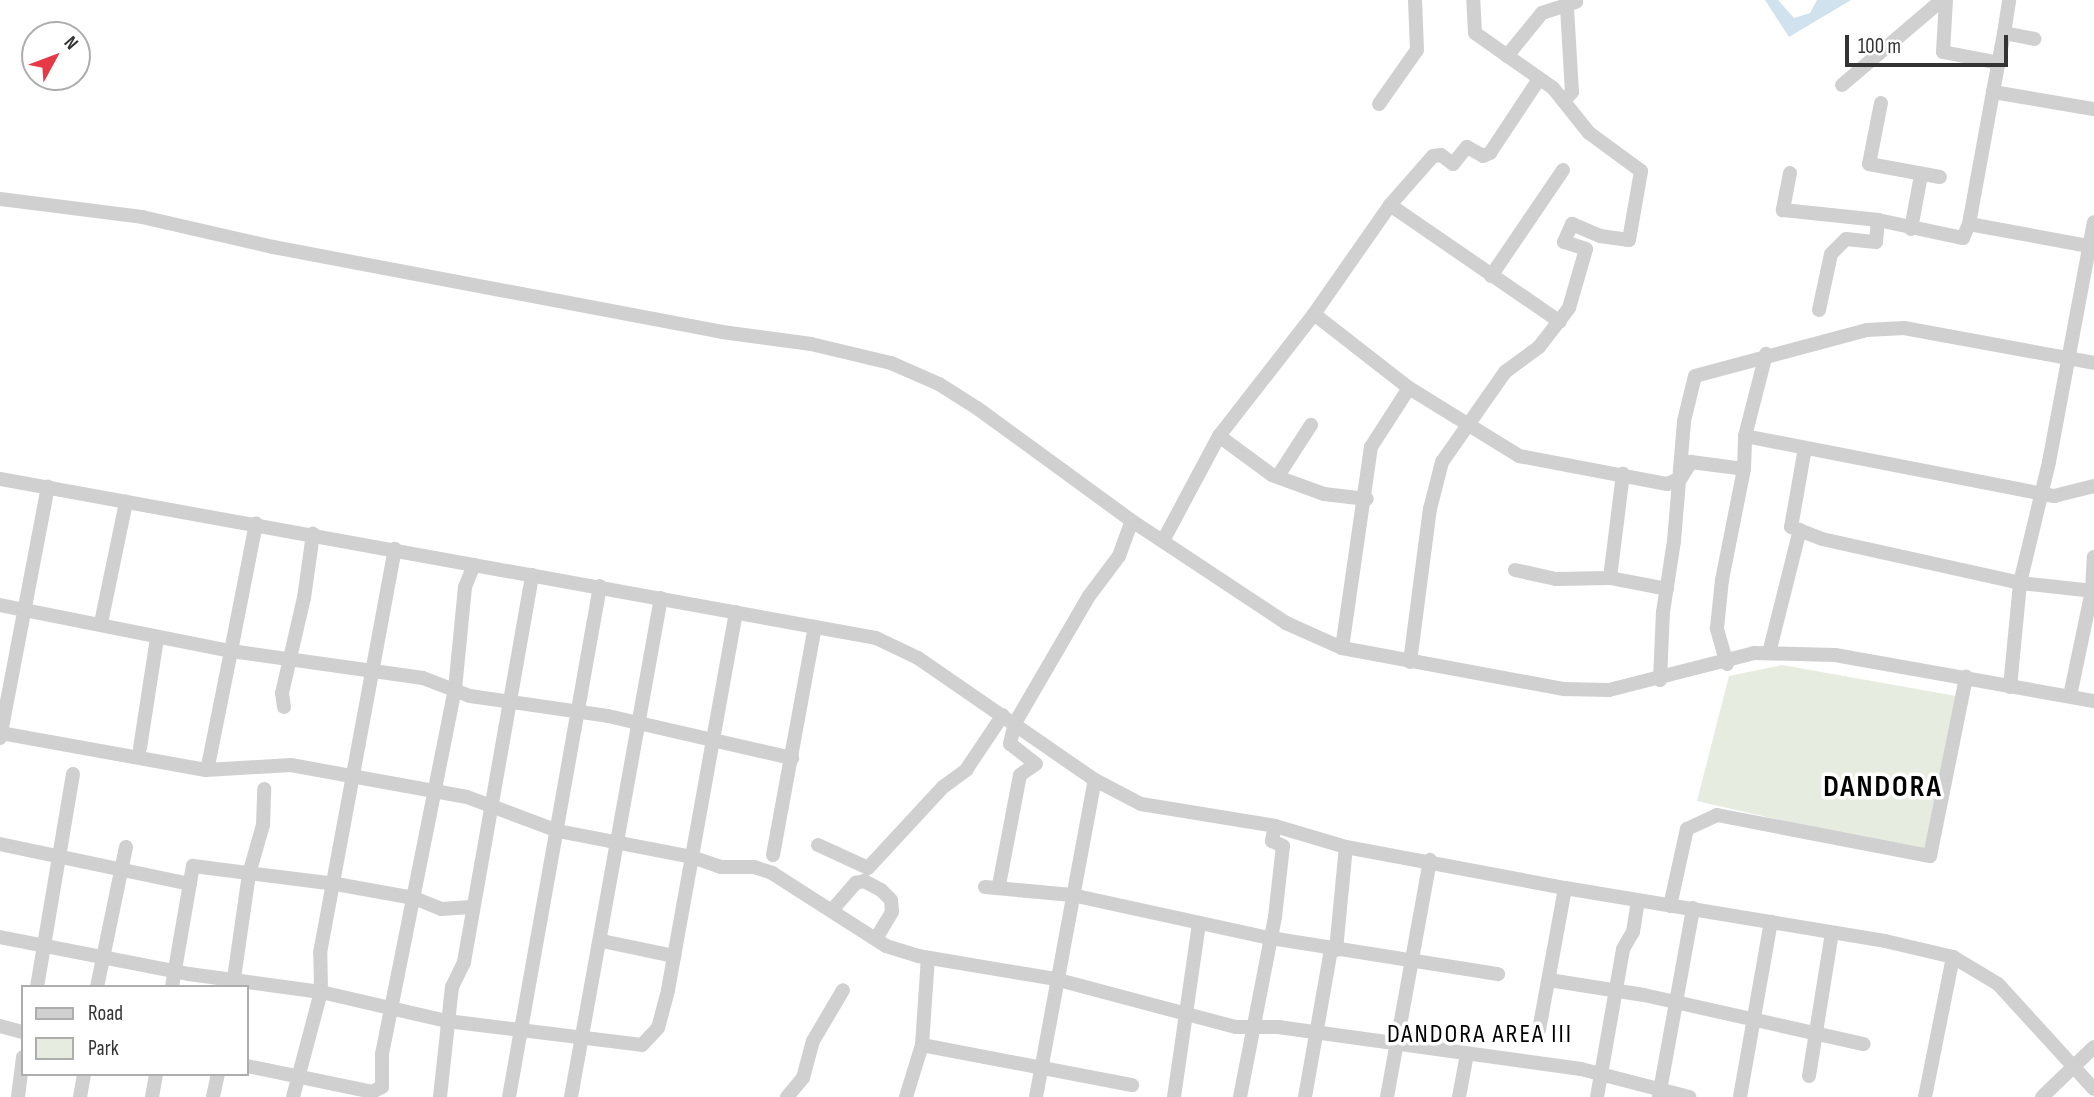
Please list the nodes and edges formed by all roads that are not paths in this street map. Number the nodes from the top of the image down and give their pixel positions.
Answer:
1 (1415, 0) edge
2 (1473, 0) edge
3 (1944, 0) edge
4 (2009, 0) edge
5 (2004, 33) junction
6 (2034, 39) dead end
7 (1507, 56) junction
8 (1998, 63) junction
9 (1539, 79) junction
10 (1842, 85) dead end
11 (1993, 92) junction
12 (1565, 100) junction
13 (1881, 103) dead end
14 (1379, 104) dead end
15 (2094, 109) edge
16 (1563, 170) dead end
17 (1790, 173) dead end
18 (1922, 176) junction
19 (1940, 177) dead end
20 (0, 199) edge
21 (1390, 205) junction
22 (1878, 220) junction
23 (1969, 224) junction
24 (1911, 229) junction
25 (2092, 234) edge
26 (1490, 276) junction
27 (1819, 310) dead end
28 (1314, 314) junction
29 (1560, 322) junction
30 (1766, 354) junction
31 (2068, 359) junction
32 (2094, 363) edge
33 (1409, 388) junction
34 (1311, 425) dead end
35 (1470, 425) junction
36 (1219, 436) junction
37 (1745, 436) junction
38 (1805, 448) junction
39 (1744, 469) junction
40 (1623, 474) junction
41 (1278, 476) junction
42 (1681, 478) junction
43 (0, 479) edge
44 (2094, 486) edge
45 (48, 487) junction
46 (2039, 494) junction
47 (1367, 499) junction
48 (126, 502) junction
49 (1132, 521) junction
50 (256, 523) junction
51 (1800, 530) junction
52 (313, 534) junction
53 (1164, 538) junction
54 (395, 549) junction
55 (2094, 557) edge
56 (474, 565) junction
57 (1515, 570) dead end
58 (532, 575) junction
59 (1610, 578) junction
60 (2020, 583) junction
61 (600, 586) junction
62 (1667, 589) junction
63 (2093, 591) edge
64 (661, 598) junction
65 (0, 605) edge
66 (25, 608) junction
67 (736, 612) junction
68 (102, 623) junction
69 (815, 627) junction
70 (157, 638) junction
71 (1342, 648) junction
72 (231, 651) junction
73 (1769, 653) junction
74 (290, 657) junction
75 (1410, 662) junction
76 (1727, 664) junction
77 (373, 671) junction
78 (1966, 677) junction
79 (1660, 680) junction
80 (2010, 687) junction
81 (455, 689) junction
82 (2070, 696) junction
83 (2094, 701) edge
84 (512, 704) junction
85 (284, 707) dead end
86 (579, 712) junction
87 (1009, 719) junction
88 (642, 723) junction
89 (0, 735) edge
90 (714, 740) junction
91 (139, 748) dead end
92 (792, 758) junction
93 (208, 766) dead end
94 (73, 774) dead end
95 (355, 776) junction
96 (1095, 780) junction
97 (264, 789) dead end
98 (433, 794) junction
99 (493, 804) junction
100 (1275, 826) junction
101 (558, 831) junction
102 (0, 844) edge
103 (618, 845) junction
104 (818, 845) dead end
105 (126, 847) dead end
106 (1346, 847) junction
107 (772, 855) dead end
108 (692, 857) junction
109 (59, 859) junction
110 (1430, 860) junction
111 (119, 872) junction
112 (250, 874) junction
113 (190, 884) junction
114 (336, 884) junction
115 (1565, 888) junction
116 (1072, 895) junction
117 (414, 898) junction
118 (1639, 901) junction
119 (1670, 906) junction
120 (471, 907) junction
121 (1693, 908) junction
122 (833, 909) junction
123 (1771, 922) junction
124 (1199, 923) junction
125 (1832, 933) junction
126 (0, 937) edge
127 (1270, 938) junction
128 (876, 939) junction
129 (602, 941) junction
130 (42, 946) junction
131 (1334, 949) junction
132 (105, 954) junction
133 (674, 956) junction
134 (1953, 957) junction
135 (928, 958) junction
136 (1412, 960) junction
137 (178, 970) junction
138 (1498, 974) dead end
139 (1055, 979) junction
140 (1549, 980) junction
141 (234, 982) edge
142 (37, 985) edge
143 (97, 985) edge
144 (173, 985) edge
145 (843, 990) dead end
146 (1615, 990) junction
147 (321, 992) junction
148 (1675, 1005) junction
149 (391, 1006) junction
150 (1183, 1012) junction
151 (447, 1021) junction
152 (1755, 1021) junction
153 (0, 1026) edge
154 (1253, 1028) junction
155 (524, 1029) junction
156 (1539, 1030) dead end
157 (21, 1031) edge
158 (1315, 1031) junction
159 (1816, 1034) junction
160 (582, 1040) junction
161 (1864, 1044) dead end
162 (922, 1045) junction
163 (1396, 1045) junction
164 (2094, 1047) edge
165 (1467, 1054) junction
166 (248, 1066) edge
167 (2074, 1067) junction
168 (1041, 1068) junction
169 (21, 1073) edge
170 (1601, 1073) junction
171 (84, 1076) edge
172 (156, 1076) edge
173 (218, 1076) edge
174 (1809, 1076) dead end
175 (295, 1077) junction
176 (1132, 1085) dead end
177 (2094, 1089) edge
178 (1659, 1093) edge
179 (377, 1094) edge
180 (18, 1097) edge
181 (80, 1097) edge
182 (152, 1097) edge
183 (213, 1097) edge
184 (293, 1097) edge
185 (440, 1097) edge
186 (509, 1097) edge
187 (571, 1097) edge
188 (787, 1097) edge
189 (906, 1097) edge
190 (1036, 1097) edge
191 (1174, 1097) edge
192 (1240, 1097) edge
193 (1305, 1097) edge
194 (1387, 1097) edge
195 (1459, 1097) edge
196 (1597, 1097) edge
197 (1689, 1097) edge
198 (1740, 1097) edge
199 (1925, 1097) edge
200 (2042, 1097) edge

1 - 14 street
2 - 7 street
3 - 8 street
3 - 10 street
4 - 5 street
5 - 6 street
5 - 8 street
7 - 9 street
7 - 12 street
8 - 11 street
9 - 12 street
9 - 21 street
11 - 15 street
11 - 23 street
12 - 29 street
13 - 18 street
16 - 26 street
17 - 22 street
18 - 19 street
18 - 24 street
20 - 49 street
21 - 26 street
21 - 28 street
22 - 24 street
22 - 27 street
23 - 24 street
23 - 25 street
25 - 31 street
26 - 29 street
28 - 33 street
28 - 36 street
29 - 35 street
30 - 31 street
30 - 37 street
30 - 42 street
31 - 32 street
31 - 46 street
33 - 35 street
33 - 47 street
34 - 41 street
35 - 40 street
35 - 75 street
36 - 41 street
36 - 53 street
37 - 38 street
37 - 39 street
38 - 46 street
38 - 51 street
39 - 42 street
39 - 76 street
40 - 42 street
40 - 59 street
41 - 47 street
42 - 62 street
43 - 45 street
44 - 46 street
45 - 48 street
45 - 66 street
46 - 60 street
47 - 71 street
48 - 50 street
48 - 68 street
49 - 53 street
49 - 87 street
50 - 52 street
50 - 72 street
51 - 60 street
51 - 73 street
52 - 54 street
52 - 74 street
53 - 71 street
54 - 56 street
54 - 77 street
55 - 63 street
56 - 58 street
56 - 81 street
57 - 59 street
58 - 61 street
58 - 84 street
59 - 62 street
60 - 63 street
60 - 80 street
61 - 64 street
61 - 86 street
62 - 79 street
63 - 82 street
64 - 67 street
64 - 88 street
65 - 66 street
66 - 68 street
66 - 89 street
67 - 69 street
67 - 90 street
68 - 70 street
69 - 87 street
69 - 92 street
70 - 72 street
70 - 91 street
71 - 75 street
72 - 74 street
72 - 93 street
73 - 76 street
73 - 78 street
74 - 77 street
74 - 85 street
75 - 79 street
76 - 79 street
77 - 81 street
77 - 95 street
78 - 80 street
78 - 119 street
80 - 82 street
81 - 84 street
81 - 98 street
82 - 83 street
84 - 86 street
84 - 99 street
86 - 88 street
86 - 101 street
87 - 96 street
87 - 104 street
87 - 116 street
88 - 90 street
88 - 103 street
89 - 95 street
90 - 92 street
90 - 108 street
92 - 107 street
94 - 109 street
95 - 98 street
95 - 114 street
96 - 100 street
96 - 116 street
97 - 112 street
98 - 99 street
98 - 117 street
99 - 101 street
99 - 120 street
100 - 106 street
100 - 127 street
101 - 103 street
101 - 155 street
102 - 109 street
103 - 108 street
103 - 129 street
105 - 111 street
106 - 110 street
106 - 131 street
108 - 122 street
108 - 133 street
109 - 111 street
109 - 130 street
110 - 115 street
110 - 136 street
111 - 113 street
111 - 132 street
112 - 113 street
112 - 114 street
112 - 141 street
113 - 137 street
114 - 117 street
114 - 147 street
115 - 118 street
115 - 140 street
116 - 124 street
116 - 139 street
117 - 120 street
117 - 149 street
118 - 119 street
118 - 146 street
119 - 121 street
120 - 151 street
121 - 123 street
121 - 148 street
122 - 128 street
122 - 128 street
123 - 125 street
123 - 152 street
124 - 127 street
124 - 150 street
125 - 134 street
125 - 159 street
126 - 130 street
127 - 131 street
127 - 154 street
128 - 135 street
129 - 133 street
129 - 160 street
130 - 132 street
130 - 142 street
131 - 136 street
131 - 158 street
132 - 137 street
132 - 143 street
133 - 160 street
134 - 167 street
134 - 199 street
135 - 139 street
135 - 162 street
136 - 138 street
136 - 163 street
137 - 141 street
137 - 144 street
139 - 150 street
139 - 168 street
140 - 146 street
140 - 156 street
141 - 147 street
145 - 188 street
146 - 148 street
146 - 170 street
147 - 149 street
147 - 175 street
148 - 152 street
148 - 178 street
149 - 151 street
149 - 179 street
150 - 154 street
150 - 191 street
151 - 155 street
151 - 185 street
152 - 159 street
152 - 198 street
153 - 157 street
154 - 158 street
154 - 192 street
155 - 160 street
155 - 186 street
158 - 163 street
158 - 193 street
159 - 161 street
159 - 174 street
160 - 187 street
162 - 168 street
162 - 189 street
163 - 165 street
163 - 194 street
164 - 167 street
165 - 170 street
165 - 195 street
166 - 175 street
167 - 177 street
167 - 200 street
168 - 176 street
168 - 190 street
169 - 180 street
170 - 178 street
170 - 196 street
171 - 181 street
172 - 182 street
173 - 183 street
175 - 179 street
175 - 184 street
178 - 197 street

